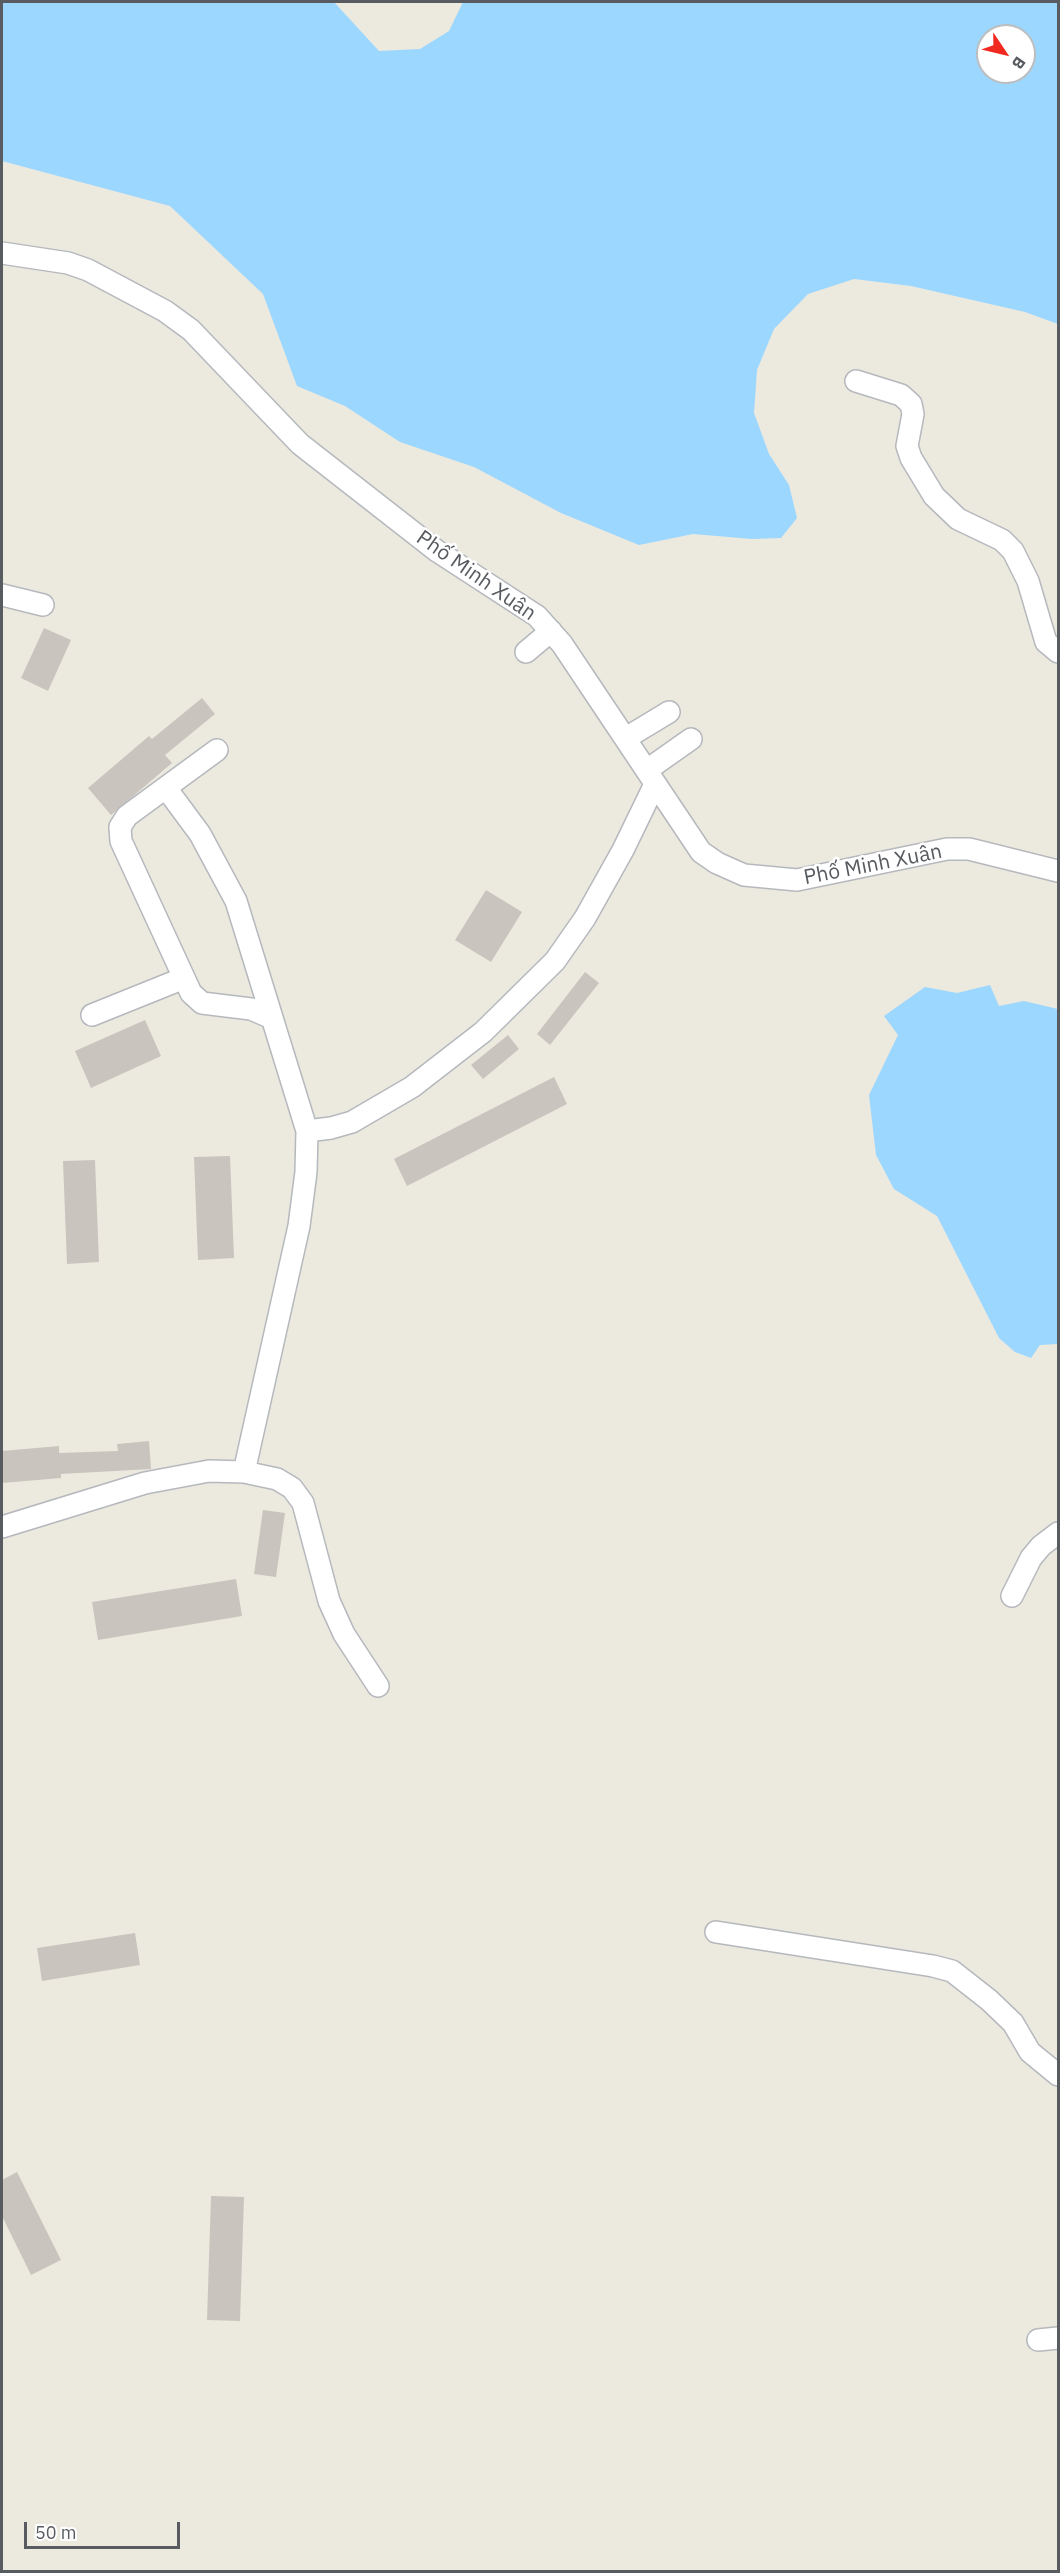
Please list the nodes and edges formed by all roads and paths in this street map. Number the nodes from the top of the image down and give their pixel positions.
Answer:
1 (2, 253) edge
2 (856, 381) dead end
3 (2, 595) edge
4 (43, 605) dead end
5 (551, 632) junction
6 (526, 652) dead end
7 (1059, 652) edge
8 (669, 712) dead end
9 (627, 738) junction
10 (691, 739) dead end
11 (217, 750) dead end
12 (651, 777) junction
13 (166, 788) junction
14 (1059, 871) edge
15 (184, 978) junction
16 (92, 1015) dead end
17 (272, 1018) junction
18 (307, 1131) junction
19 (244, 1472) junction
20 (2, 1527) edge
21 (1059, 1533) edge
22 (1012, 1596) dead end
23 (378, 1686) dead end
24 (716, 1932) dead end
25 (1059, 2075) edge
26 (1059, 2338) edge
27 (1038, 2340) dead end

1 - 5 street, Phố Minh Xuân
2 - 7 street
3 - 4 street
5 - 6 street
5 - 9 street, Phố Minh Xuân
8 - 9 street
9 - 12 street, Phố Minh Xuân
10 - 12 street
11 - 13 street
12 - 14 street, Phố Minh Xuân
12 - 18 street
13 - 15 street
13 - 17 street
15 - 16 street
15 - 17 street
17 - 18 street
18 - 19 street
19 - 20 street
19 - 23 street
21 - 22 street
24 - 25 street
26 - 27 street

